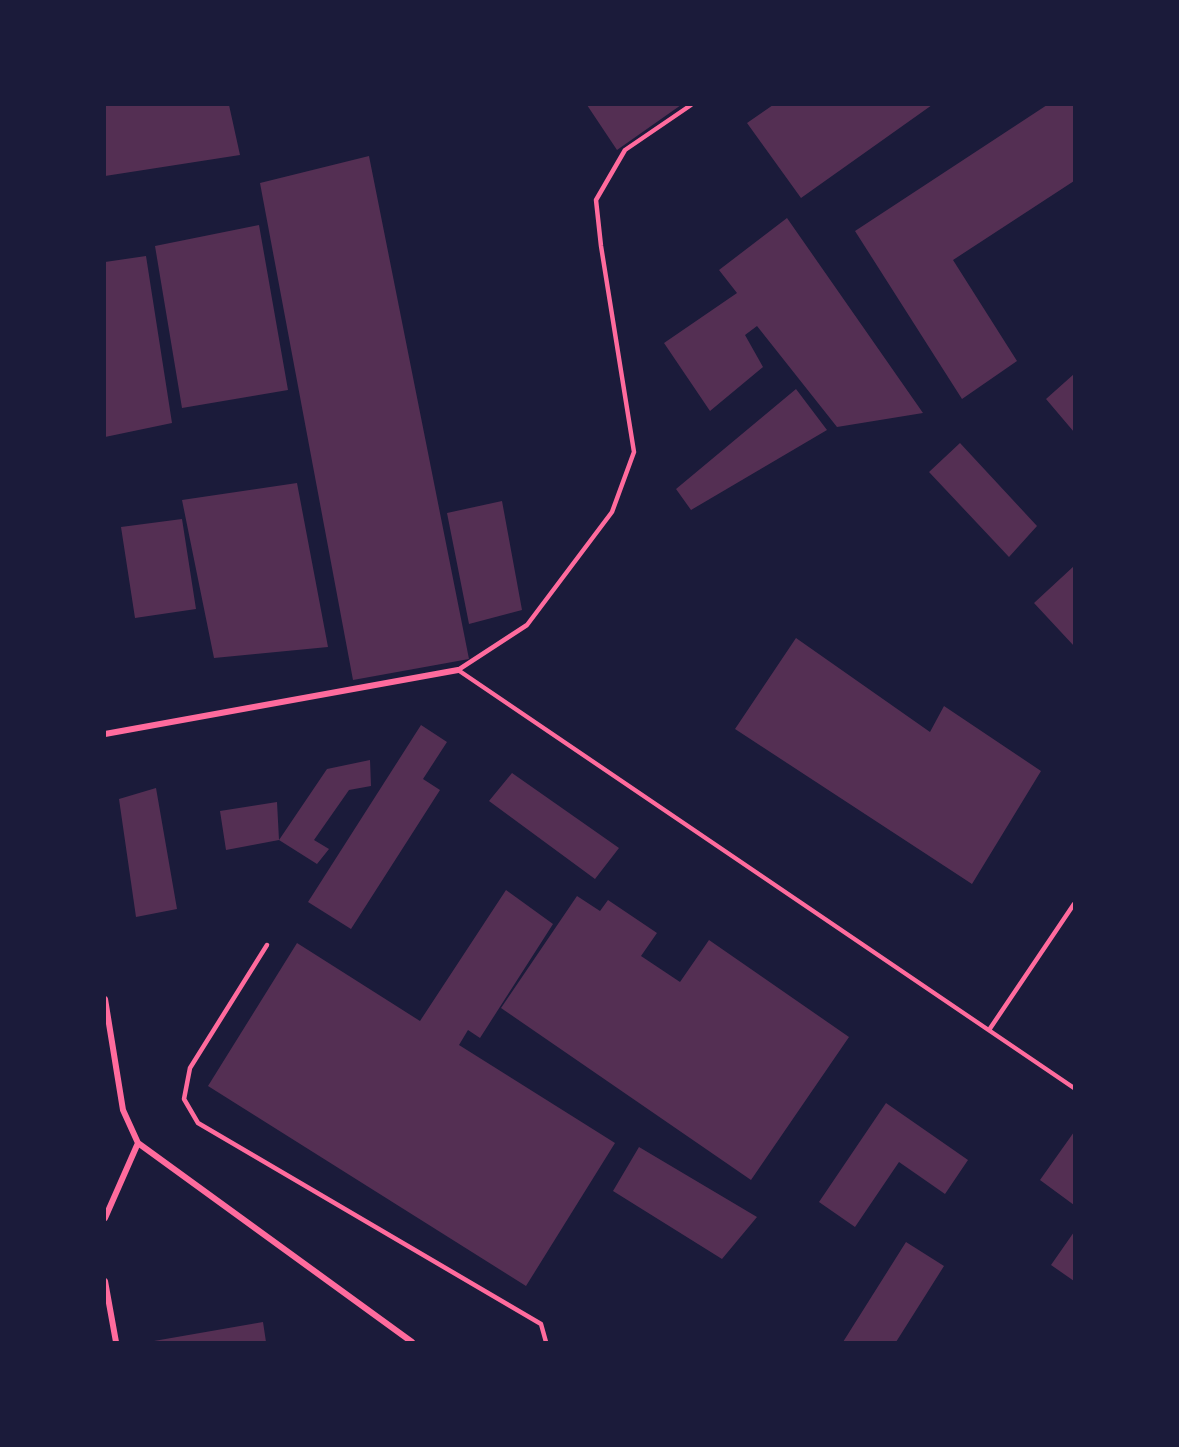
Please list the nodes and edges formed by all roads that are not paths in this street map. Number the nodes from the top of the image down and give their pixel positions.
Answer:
1 (691, 105) edge
2 (458, 670) junction
3 (105, 734) edge
4 (1074, 904) edge
5 (267, 945) dead end
6 (105, 999) edge
7 (989, 1030) junction
8 (1074, 1088) edge
9 (138, 1143) junction
10 (105, 1218) edge
11 (105, 1281) edge
12 (405, 1340) edge
13 (116, 1342) edge
14 (412, 1342) edge
15 (546, 1342) edge

1 - 2 lane
2 - 3 street
2 - 7 lane
4 - 7 lane
5 - 15 lane
6 - 9 street
7 - 8 lane
9 - 10 street
9 - 12 street
11 - 13 street
12 - 14 street

